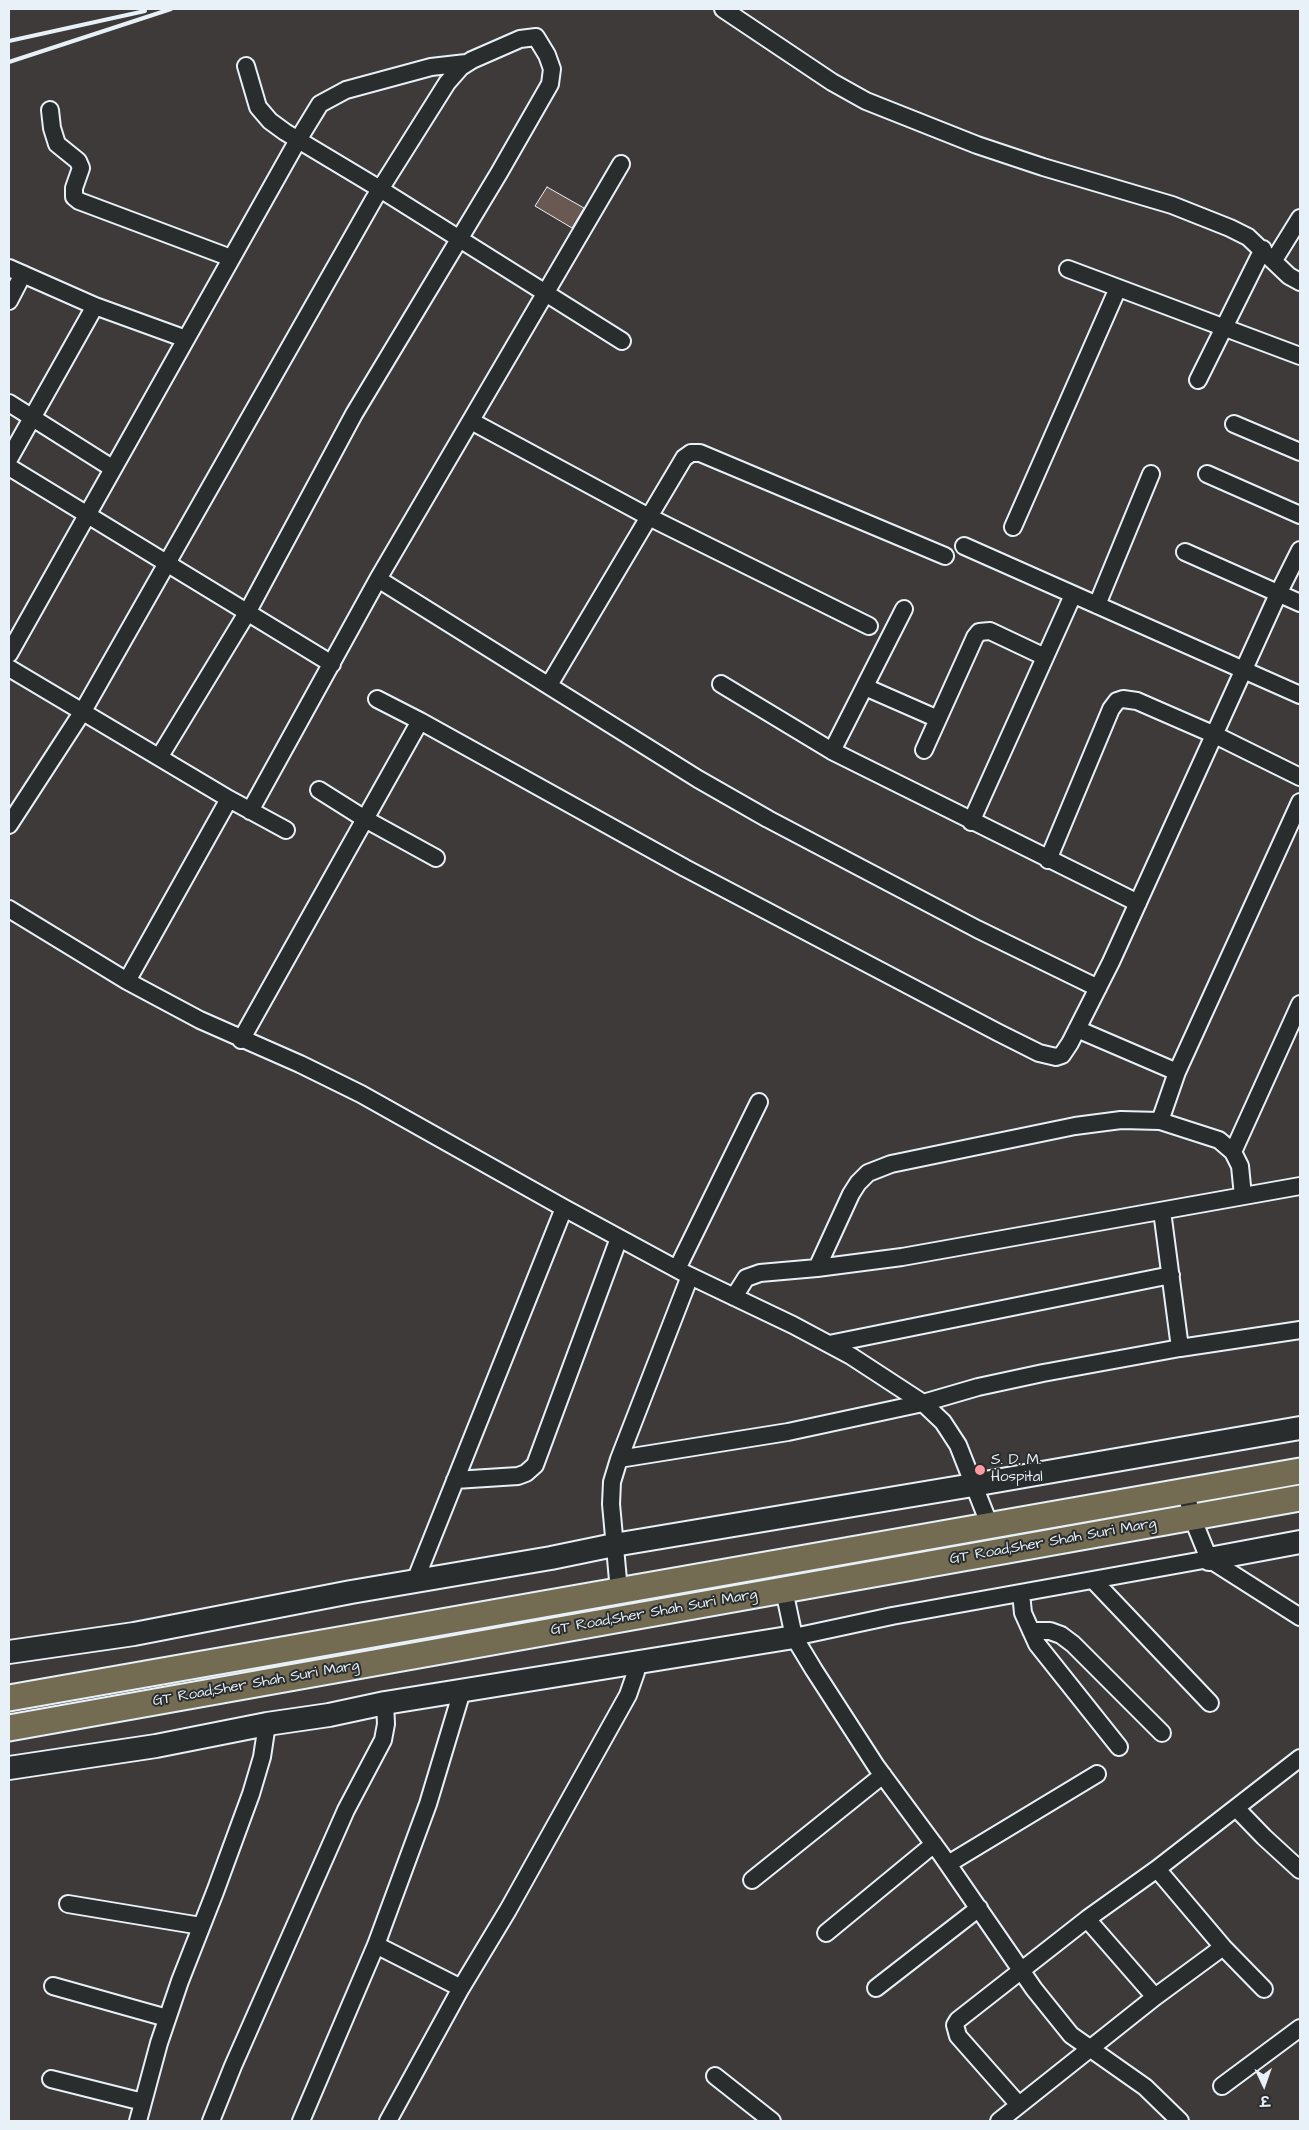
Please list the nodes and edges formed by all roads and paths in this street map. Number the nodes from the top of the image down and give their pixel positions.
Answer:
1 (723, 9) edge
2 (466, 63) junction
3 (246, 66) dead end
4 (50, 110) dead end
5 (298, 140) junction
6 (621, 164) dead end
7 (380, 190) junction
8 (1300, 218) edge
9 (459, 239) junction
10 (1268, 254) junction
11 (231, 258) junction
12 (1068, 269) dead end
13 (16, 271) edge
14 (1300, 282) edge
15 (1118, 288) junction
16 (545, 293) junction
17 (9, 301) edge
18 (94, 306) junction
19 (1223, 327) junction
20 (186, 339) junction
21 (622, 341) dead end
22 (1300, 356) edge
23 (1198, 380) dead end
24 (9, 404) edge
25 (32, 418) junction
26 (471, 421) junction
27 (1234, 424) dead end
28 (1300, 452) edge
29 (9, 459) edge
30 (9, 467) edge
31 (112, 468) junction
32 (1151, 474) dead end
33 (1207, 474) dead end
34 (85, 515) junction
35 (1300, 515) edge
36 (649, 517) junction
37 (1014, 527) dead end
38 (964, 546) dead end
39 (1300, 550) edge
40 (1185, 552) dead end
41 (945, 556) dead end
42 (166, 562) junction
43 (378, 579) junction
44 (1279, 592) junction
45 (1073, 595) junction
46 (1300, 603) edge
47 (1097, 605) junction
48 (904, 609) dead end
49 (247, 613) junction
50 (869, 626) dead end
51 (9, 654) edge
52 (1045, 657) junction
53 (332, 664) junction
54 (9, 668) edge
55 (1243, 670) junction
56 (721, 684) dead end
57 (549, 686) junction
58 (864, 687) junction
59 (1300, 695) edge
60 (377, 699) dead end
61 (82, 710) junction
62 (938, 719) junction
63 (420, 721) junction
64 (1215, 735) junction
65 (924, 750) dead end
66 (832, 751) junction
67 (160, 756) junction
68 (1300, 777) edge
69 (318, 790) dead end
70 (229, 799) junction
71 (1300, 802) edge
72 (250, 811) junction
73 (365, 819) junction
74 (971, 822) junction
75 (9, 825) edge
76 (286, 830) dead end
77 (436, 858) dead end
78 (1048, 860) junction
79 (1138, 903) junction
80 (9, 909) edge
81 (127, 981) junction
82 (1098, 988) junction
83 (1300, 1004) edge
84 (1077, 1029) junction
85 (241, 1040) junction
86 (1177, 1072) junction
87 (759, 1102) dead end
88 (1160, 1121) junction
89 (1234, 1152) junction
90 (1299, 1182) edge
91 (1243, 1196) junction
92 (564, 1208) junction
93 (1162, 1211) junction
94 (619, 1238) junction
95 (817, 1268) junction
96 (684, 1273) junction
97 (1171, 1275) junction
98 (734, 1297) junction
99 (1300, 1330) edge
100 (829, 1344) junction
101 (1180, 1348) junction
102 (923, 1403) junction
103 (1300, 1428) edge
104 (619, 1459) junction
105 (1300, 1471) edge
106 (455, 1480) junction
107 (973, 1485) junction
108 (1186, 1492) junction
109 (1300, 1498) edge
110 (1192, 1517) junction
111 (990, 1526) junction
112 (1300, 1542) edge
113 (614, 1545) junction
114 (1209, 1559) junction
115 (1093, 1580) junction
116 (414, 1581) junction
117 (784, 1590) junction
118 (619, 1591) junction
119 (1020, 1594) junction
120 (1300, 1617) edge
121 (1031, 1631) junction
122 (794, 1637) junction
123 (9, 1652) edge
124 (635, 1663) junction
125 (462, 1691) junction
126 (9, 1698) edge
127 (385, 1703) junction
128 (1210, 1703) dead end
129 (267, 1724) junction
130 (9, 1728) edge
131 (1162, 1733) dead end
132 (1119, 1747) dead end
133 (1300, 1758) edge
134 (9, 1768) edge
135 (1097, 1774) dead end
136 (883, 1775) junction
137 (1236, 1808) junction
138 (934, 1844) junction
139 (948, 1864) junction
140 (1157, 1870) junction
141 (1300, 1870) edge
142 (752, 1880) dead end
143 (68, 1904) dead end
144 (979, 1908) junction
145 (1087, 1919) junction
146 (202, 1926) junction
147 (826, 1932) dead end
148 (376, 1945) junction
149 (1223, 1947) junction
150 (1022, 1972) junction
151 (53, 1986) dead end
152 (461, 1988) junction
153 (876, 1988) dead end
154 (1264, 1989) dead end
155 (1155, 1997) junction
156 (168, 2018) junction
157 (1300, 2028) edge
158 (1090, 2050) junction
159 (715, 2076) dead end
160 (51, 2078) dead end
161 (1222, 2086) dead end
162 (143, 2102) junction
163 (1019, 2105) junction
164 (138, 2121) edge
165 (212, 2121) edge
166 (301, 2121) edge
167 (388, 2121) edge
168 (772, 2121) edge
169 (1000, 2121) edge
170 (1180, 2121) edge

1 - 10 street
2 - 5 street
2 - 7 street
2 - 9 street
3 - 5 street
4 - 11 street
5 - 7 street
5 - 11 street
6 - 16 street
7 - 9 street
7 - 42 street
8 - 10 street
9 - 16 street
9 - 49 street
10 - 14 street
10 - 19 street
11 - 20 street
12 - 15 street
13 - 17 street
13 - 18 street
15 - 19 street
15 - 37 street
16 - 21 street
16 - 26 street
18 - 20 street
18 - 25 street
19 - 22 street
19 - 23 street
20 - 31 street
24 - 25 street
25 - 29 street
25 - 31 street
26 - 36 street
26 - 43 street
27 - 28 street
30 - 34 street
31 - 34 street
32 - 47 street
33 - 35 street
34 - 42 street
34 - 51 street
36 - 41 street
36 - 50 street
36 - 57 street
38 - 45 street
39 - 44 street
40 - 44 street
42 - 49 street
42 - 61 street
43 - 53 street
43 - 57 street
44 - 46 street
44 - 55 street
45 - 47 street
45 - 52 street
47 - 55 street
48 - 58 street
49 - 53 street
49 - 67 street
52 - 62 street
52 - 74 street
53 - 72 street
54 - 61 street
55 - 59 street
55 - 64 street
56 - 66 street
57 - 82 street
58 - 62 street
58 - 66 street
60 - 63 street
61 - 67 street
61 - 75 street
62 - 65 street
63 - 73 street
63 - 84 street
64 - 68 street
64 - 78 street
64 - 79 street
66 - 74 street
67 - 70 street
69 - 73 street
70 - 72 street
70 - 81 street
71 - 86 street
72 - 76 street
73 - 77 street
73 - 85 street
74 - 78 street
78 - 79 street
79 - 82 street
80 - 81 street
81 - 85 street
82 - 84 street
83 - 89 street
84 - 86 street
85 - 92 street
86 - 88 street
87 - 96 street
88 - 89 street
88 - 95 street
89 - 91 street
90 - 91 street
91 - 93 street
92 - 94 street
92 - 106 street
93 - 95 street
93 - 97 street
94 - 96 street
94 - 106 street
95 - 98 street
96 - 98 street
96 - 104 street
97 - 100 street
97 - 101 street
98 - 100 street
99 - 101 street
100 - 102 street
101 - 102 street
102 - 104 street
102 - 107 street
103 - 107 main road
104 - 113 street
105 - 108 main road, GT Road;Sher Shah Suri Marg
106 - 116 street
107 - 111 street
107 - 113 main road
108 - 110 street
108 - 111 main road, GT Road;Sher Shah Suri Marg
109 - 110 main road, GT Road;Sher Shah Suri Marg
110 - 114 street
110 - 117 main road, GT Road;Sher Shah Suri Marg
111 - 118 main road, GT Road;Sher Shah Suri Marg
112 - 114 main road
113 - 116 main road
113 - 118 street
114 - 115 street
114 - 120 street
115 - 119 street
115 - 128 street
116 - 123 main road
117 - 122 street
117 - 130 main road, GT Road;Sher Shah Suri Marg
118 - 126 main road, GT Road;Sher Shah Suri Marg
119 - 121 street
119 - 122 street
121 - 131 street
121 - 132 street
122 - 124 main road
122 - 136 street
124 - 125 main road
124 - 152 street
125 - 127 main road
125 - 148 street
127 - 129 main road
127 - 165 street
129 - 134 main road
129 - 146 street
133 - 137 street
135 - 139 street
136 - 138 street
136 - 142 street
137 - 140 street
137 - 141 street
138 - 139 street
138 - 147 street
139 - 144 street
140 - 145 street
140 - 149 street
143 - 146 street
144 - 150 street
144 - 153 street
145 - 150 street
145 - 155 street
146 - 156 street
148 - 152 street
148 - 166 street
149 - 154 street
149 - 155 street
150 - 158 street
150 - 163 street
151 - 156 street
152 - 167 street
155 - 158 street
156 - 162 street
157 - 161 street
158 - 163 street
158 - 170 street
159 - 168 street
160 - 162 street
162 - 164 street
163 - 169 street

